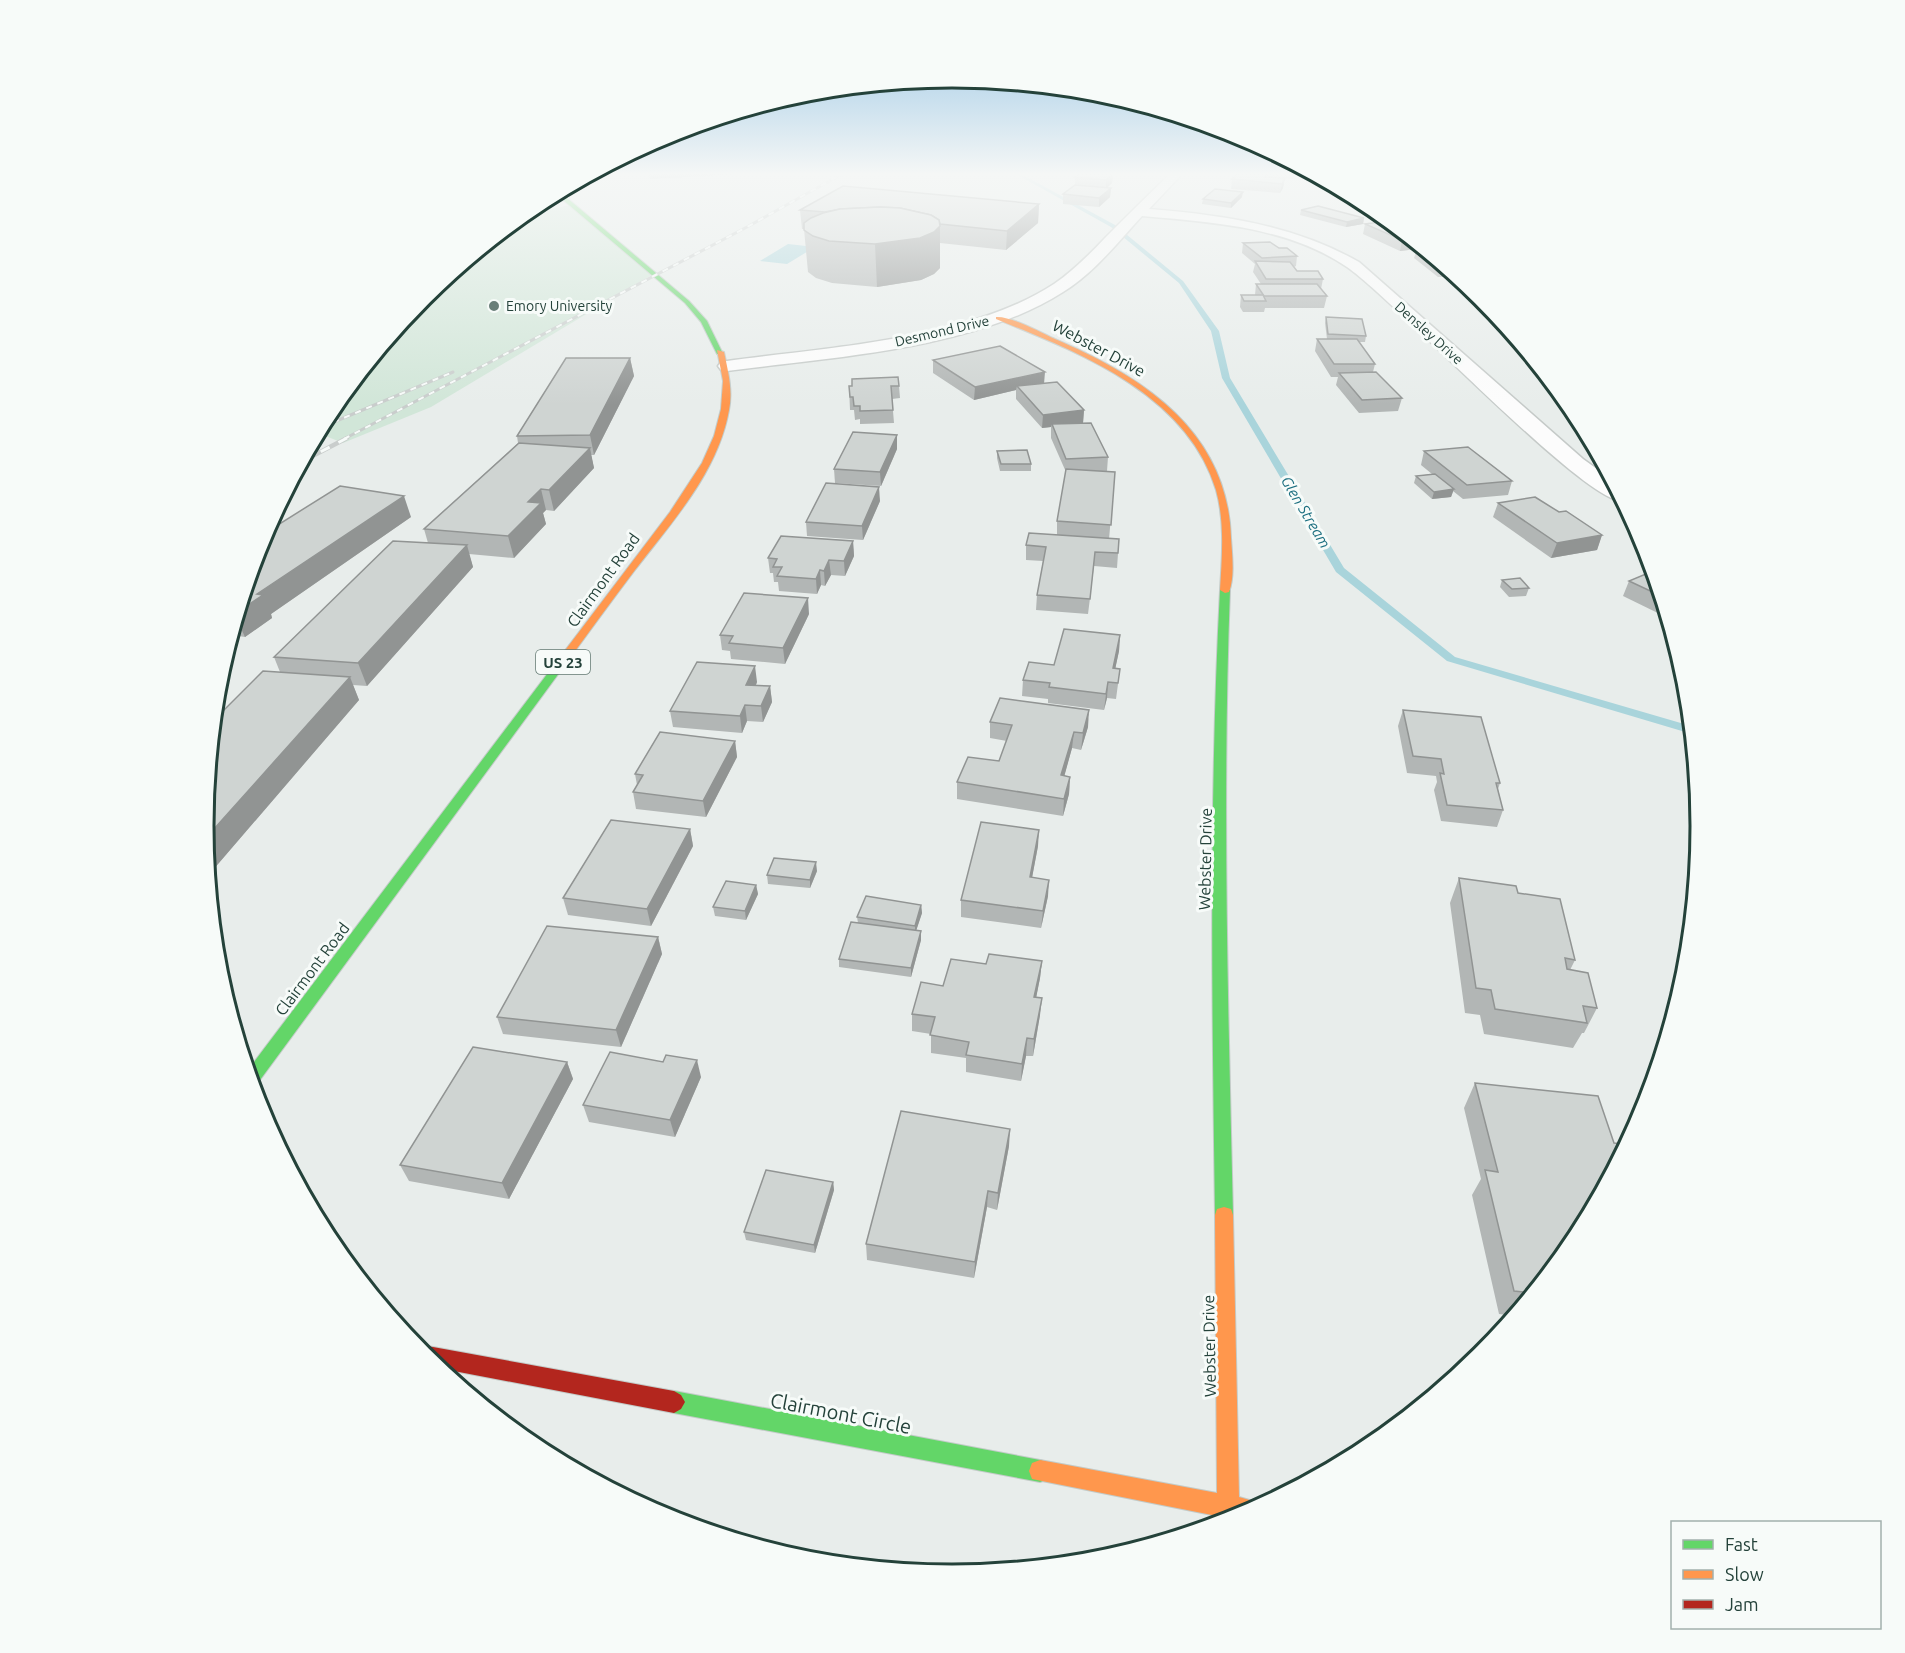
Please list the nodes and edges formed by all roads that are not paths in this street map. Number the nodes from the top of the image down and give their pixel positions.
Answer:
1 (624, 251) edge
2 (1101, 251) edge
3 (1331, 251) edge
4 (998, 318) junction
5 (727, 366) junction
6 (1607, 486) edge
7 (257, 1071) edge
8 (441, 1358) edge
9 (1228, 1505) junction
10 (1237, 1507) edge
11 (1228, 1511) edge

1 - 5 main road, Clairmont Road / US 23
2 - 4 street, Desmond Drive
3 - 6 street, Densley Drive
4 - 5 street, Desmond Drive
4 - 9 main road, Webster Drive
5 - 7 main road, Clairmont Road / US 23
8 - 9 main road, Clairmont Circle
9 - 10 main road, Clairmont Circle
9 - 11 main road, Webster Drive

